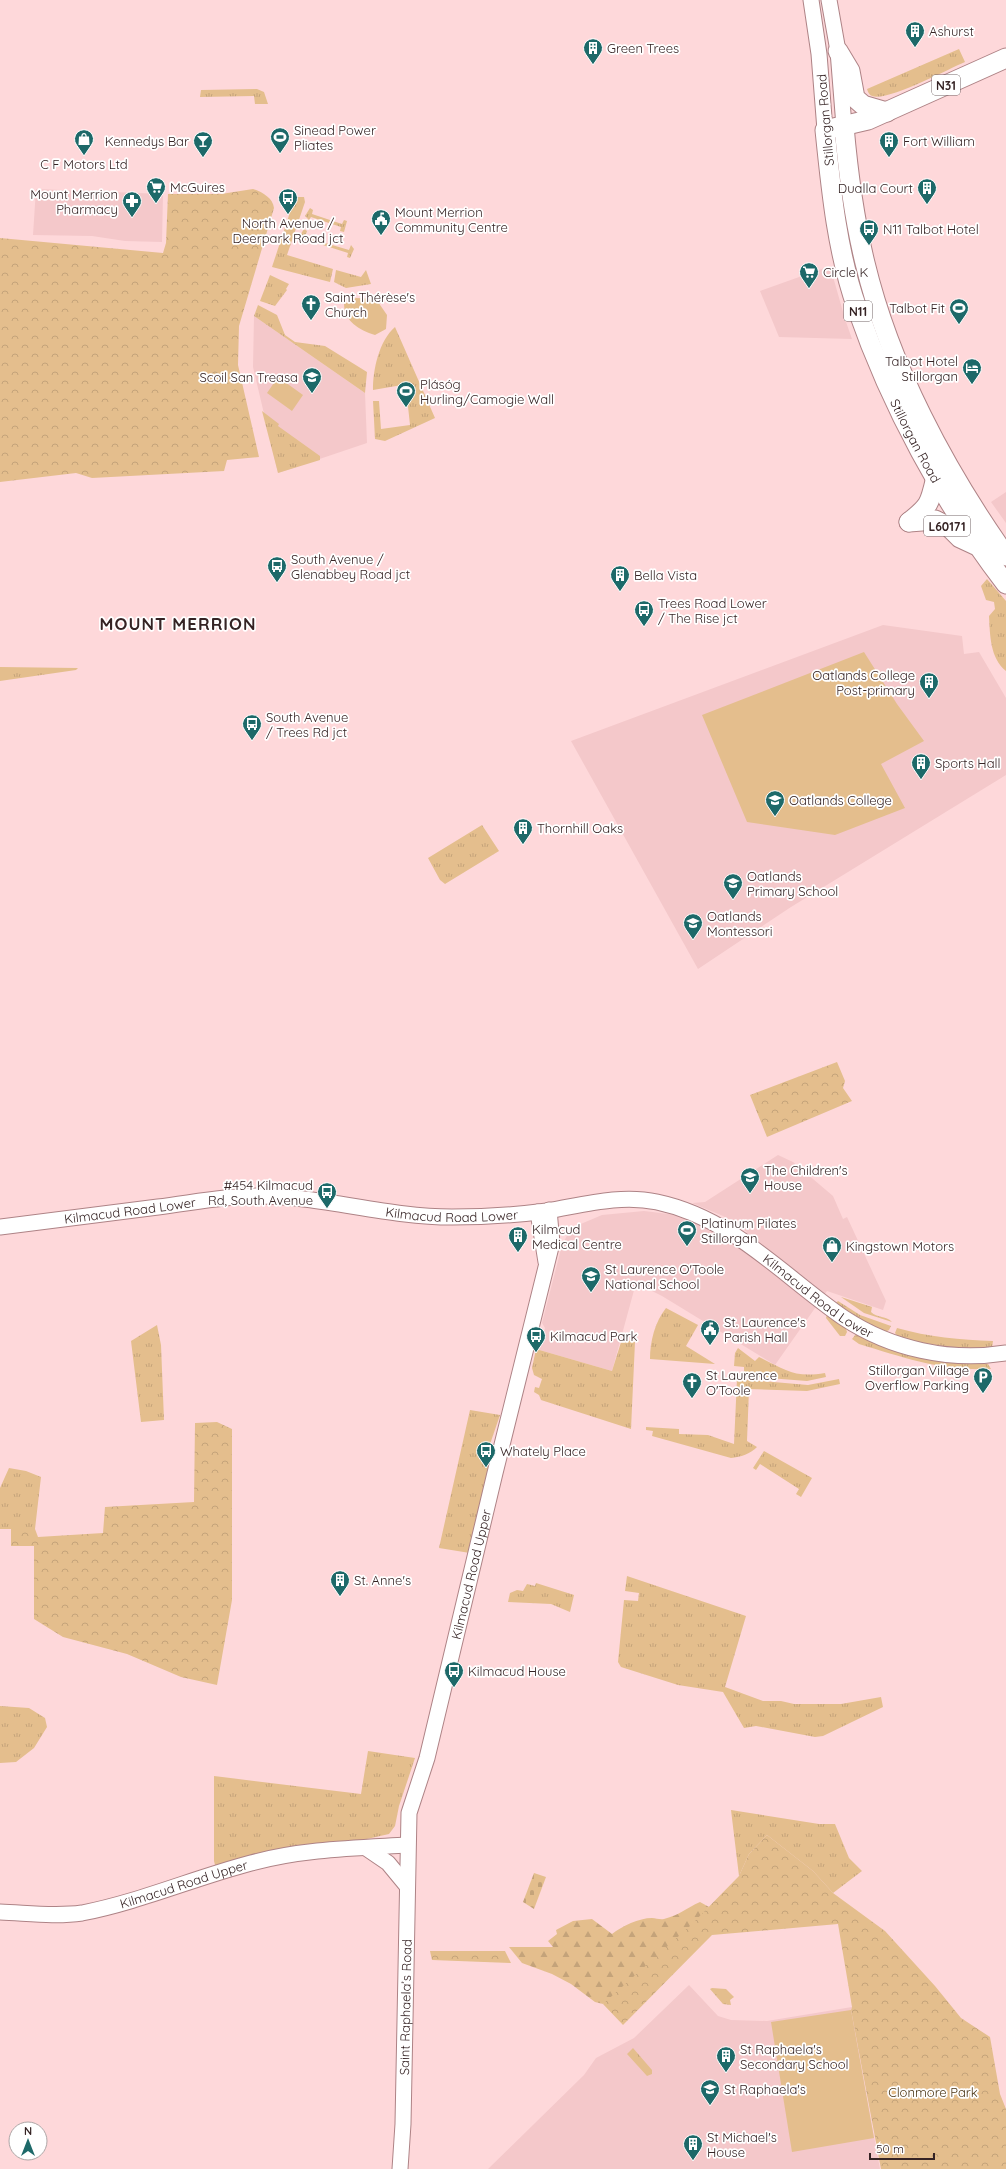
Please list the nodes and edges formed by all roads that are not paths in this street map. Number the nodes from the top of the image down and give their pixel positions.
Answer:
1 (811, 0) edge
2 (829, 0) edge
3 (838, 51) junction
4 (1006, 58) edge
5 (822, 92) junction
6 (887, 112) junction
7 (844, 126) junction
8 (825, 130) junction
9 (936, 477) junction
10 (980, 548) junction
11 (1006, 556) edge
12 (1006, 584) edge
13 (599, 1202) junction
14 (543, 1211) junction
15 (0, 1227) edge
16 (552, 1231) junction
17 (546, 1265) junction
18 (1006, 1353) edge
19 (407, 1845) junction
20 (366, 1848) junction
21 (407, 1886) junction
22 (0, 1912) edge
23 (400, 2169) edge

1 - 5 street, Stillorgan Road
2 - 3 street, Stillorgan Road
3 - 5 street
3 - 6 highway
3 - 7 street, Stillorgan Road
4 - 6 highway, N31
5 - 8 street, Stillorgan Road
6 - 7 highway, N31
7 - 8 highway, N31
7 - 11 highway, Stillorgan Road / N11
8 - 9 highway, Stillorgan Road / N11
9 - 10 highway, Stillorgan Road / N11
9 - 10 highway, L60171
10 - 12 highway, Stillorgan Road / N11
13 - 14 street, Kilmacud Road Lower
13 - 16 street
13 - 18 street, Kilmacud Road Lower
14 - 15 street, Kilmacud Road Lower
14 - 16 street, Kilmacud Road Upper
14 - 17 street, Kilmacud Road Upper
16 - 17 street, Kilmacud Road Upper
17 - 19 street, Kilmacud Road Upper
19 - 20 street, Kilmacud Road Upper
19 - 21 street, Saint Raphaela’s Road
20 - 21 street
20 - 22 street, Kilmacud Road Upper
21 - 23 street, Saint Raphaela’s Road

